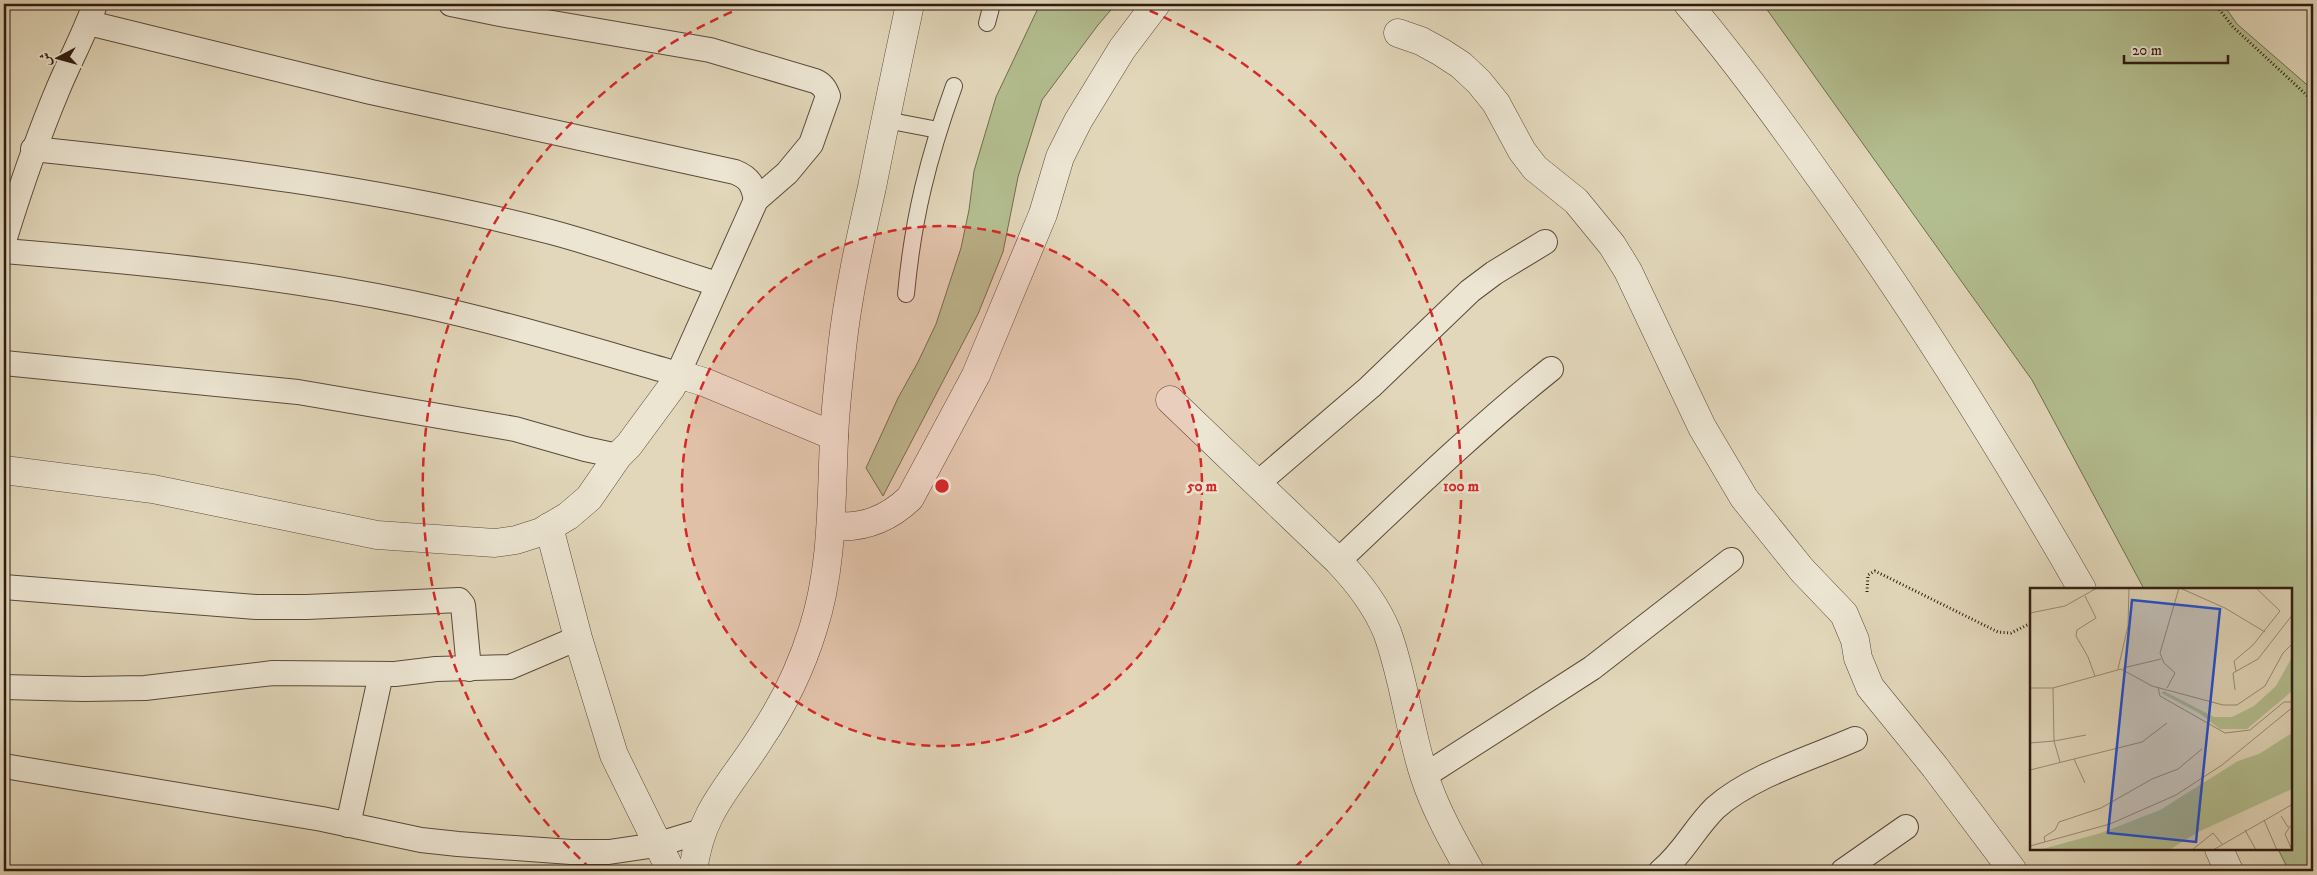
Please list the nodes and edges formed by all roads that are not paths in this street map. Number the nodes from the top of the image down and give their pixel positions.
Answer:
1 (452, 4) edge
2 (910, 4) edge
3 (992, 4) edge
4 (1156, 4) edge
5 (1688, 4) edge
6 (92, 13) edge
7 (987, 23) dead end
8 (1398, 33) dead end
9 (954, 86) dead end
10 (886, 120) junction
11 (938, 130) junction
12 (34, 148) junction
13 (756, 200) junction
14 (4, 241) edge
15 (1545, 242) dead end
16 (4, 251) edge
17 (717, 284) junction
18 (906, 294) dead end
19 (4, 363) edge
20 (1551, 369) dead end
21 (678, 374) junction
22 (1170, 400) dead end
23 (834, 436) junction
24 (618, 456) junction
25 (4, 470) edge
26 (1258, 483) junction
27 (831, 526) junction
28 (549, 527) junction
29 (1731, 560) dead end
30 (1338, 561) junction
31 (4, 587) edge
32 (2081, 588) edge
33 (578, 638) junction
34 (469, 669) junction
35 (381, 674) junction
36 (4, 687) edge
37 (1855, 739) dead end
38 (4, 766) edge
39 (1424, 776) junction
40 (348, 825) junction
41 (1906, 827) dead end
42 (702, 831) junction
43 (656, 845) junction
44 (2219, 850) edge
45 (671, 871) edge
46 (693, 871) edge
47 (1470, 871) edge
48 (1660, 871) edge
49 (1843, 871) edge
50 (2013, 871) edge
51 (2229, 871) edge

1 - 13 street
2 - 10 street
3 - 7 lane
4 - 27 street
5 - 32 street
6 - 12 street
6 - 13 street
8 - 50 street
9 - 11 lane
10 - 11 lane
10 - 23 street
11 - 18 lane
12 - 14 street
12 - 17 street
13 - 17 street
15 - 26 street
16 - 21 street
17 - 21 street
19 - 24 street
20 - 30 street
21 - 23 street
21 - 24 street
22 - 26 street
23 - 27 street
24 - 28 street
25 - 28 street
26 - 30 street
27 - 42 street
28 - 33 street
29 - 39 street
30 - 39 street
31 - 34 street
33 - 34 street
33 - 43 street
34 - 35 street
35 - 36 street
35 - 40 street
37 - 48 street
38 - 40 street
39 - 47 street
40 - 43 street
41 - 49 street
42 - 43 street
42 - 46 street
43 - 45 street
44 - 51 street

